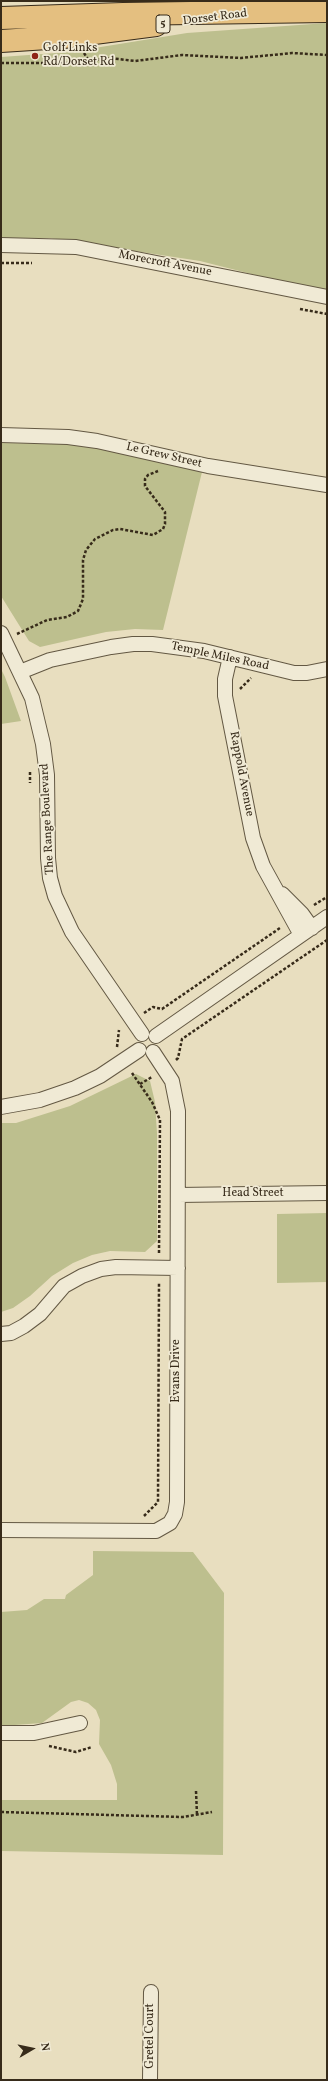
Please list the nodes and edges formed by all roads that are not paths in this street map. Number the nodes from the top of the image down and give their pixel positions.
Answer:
1 (327, 11) edge
2 (263, 12) junction
3 (1, 18) edge
4 (1, 41) edge
5 (1, 245) edge
6 (327, 297) edge
7 (1, 435) edge
8 (327, 485) edge
9 (3, 637) edge
10 (230, 657) junction
11 (327, 669) edge
12 (20, 672) junction
13 (327, 917) edge
14 (306, 932) junction
15 (142, 1034) junction
16 (156, 1036) junction
17 (139, 1050) junction
18 (153, 1052) junction
19 (1, 1107) edge
20 (327, 1193) edge
21 (178, 1195) junction
22 (178, 1268) junction
23 (1, 1334) edge
24 (1, 1530) edge
25 (80, 1723) dead end
26 (1, 1733) edge
27 (151, 1992) dead end
28 (150, 2080) edge

1 - 2 main road, Dorset Road / 5
2 - 3 main road, Dorset Road / 5
2 - 4 main road, Dorset Road / 5
5 - 6 street, Morecroft Avenue
7 - 8 street, Le Grew Street
9 - 12 street, The Range Boulevard
10 - 11 street, Temple Miles Road
10 - 12 street, Temple Miles Road
10 - 14 street, Rappold Avenue
12 - 15 street, The Range Boulevard
13 - 14 street
14 - 16 street
15 - 16 street
15 - 17 street
16 - 18 street
17 - 18 street
17 - 19 street
18 - 21 street, Evans Drive
20 - 21 street, Head Street
21 - 22 street, Evans Drive
22 - 23 street
22 - 24 street, Evans Drive
25 - 26 street
27 - 28 street, Gretel Court

